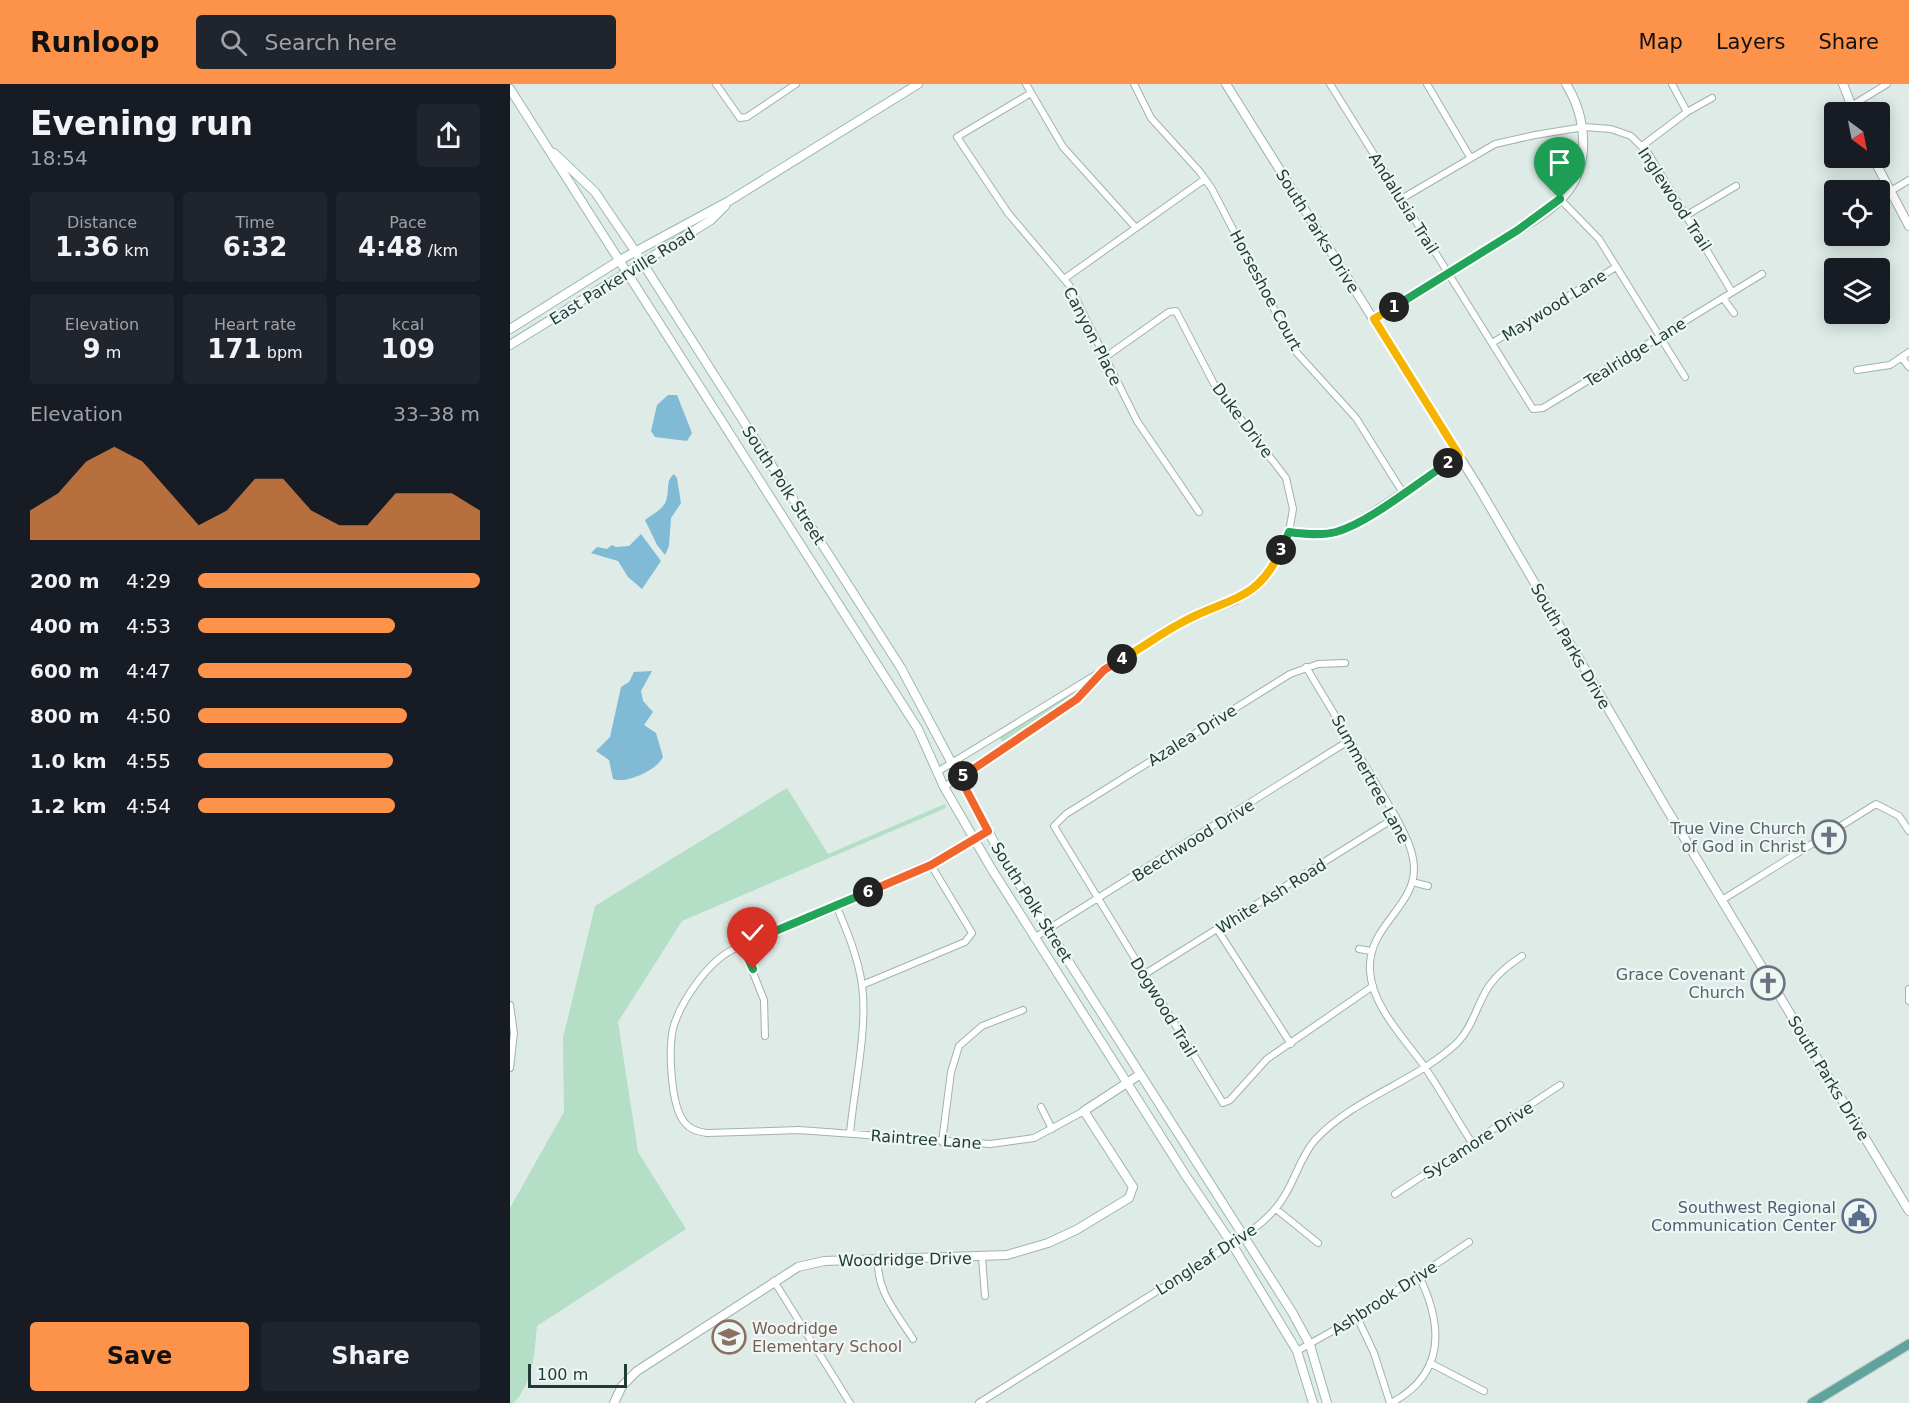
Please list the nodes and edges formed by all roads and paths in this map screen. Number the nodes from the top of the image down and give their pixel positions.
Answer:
1 (716, 84) edge
2 (796, 84) edge
3 (918, 84) edge
4 (1026, 84) edge
5 (1134, 84) edge
6 (1226, 84) edge
7 (1330, 84) edge
8 (1427, 84) edge
9 (1566, 84) edge
10 (1672, 84) edge
11 (1843, 84) edge
12 (1887, 84) edge
13 (510, 89) edge
14 (1031, 93) junction
15 (1712, 98) dead end
16 (1849, 102) edge
17 (1862, 102) edge
18 (1687, 112) junction
19 (1584, 127) junction
20 (1642, 146) junction
21 (546, 147) junction
22 (1470, 157) junction
23 (1205, 179) junction
24 (1909, 180) edge
25 (1736, 186) dead end
26 (1890, 191) edge
27 (1890, 194) edge
28 (1401, 199) junction
29 (1560, 199) junction
30 (729, 201) junction
31 (1687, 215) junction
32 (1909, 226) edge
33 (1136, 228) junction
34 (635, 251) junction
35 (620, 260) junction
36 (643, 263) junction
37 (1616, 267) junction
38 (628, 273) junction
39 (1448, 273) junction
40 (1762, 274) dead end
41 (1064, 279) junction
42 (1732, 292) junction
43 (1723, 298) junction
44 (1734, 313) dead end
45 (1374, 319) junction
46 (510, 329) edge
47 (1660, 337) junction
48 (1492, 343) junction
49 (510, 345) edge
50 (1909, 352) edge
51 (1104, 358) junction
52 (1902, 358) junction
53 (1909, 367) edge
54 (1857, 369) dead end
55 (1685, 376) dead end
56 (1538, 410) joint
57 (1459, 455) junction
58 (1403, 493) junction
59 (1199, 512) dead end
60 (1289, 532) junction
61 (1345, 663) dead end
62 (1306, 667) junction
63 (1104, 670) junction
64 (992, 738) junction
65 (1350, 740) junction
66 (1000, 751) junction
67 (952, 763) junction
68 (937, 772) junction
69 (960, 778) junction
70 (944, 787) junction
71 (1396, 817) junction
72 (988, 831) junction
73 (1909, 831) edge
74 (1057, 832) joint
75 (974, 839) junction
76 (931, 865) junction
77 (1412, 882) junction
78 (1428, 886) dead end
79 (1098, 899) junction
80 (1722, 900) junction
81 (837, 905) junction
82 (1048, 929) junction
83 (1217, 929) junction
84 (1034, 938) junction
85 (742, 945) junction
86 (1359, 949) dead end
87 (1371, 951) junction
88 (1522, 956) dead end
89 (1145, 974) junction
90 (862, 985) junction
91 (1373, 986) junction
92 (1909, 990) edge
93 (1909, 1001) edge
94 (510, 1005) edge
95 (1023, 1010) dead end
96 (511, 1021) edge
97 (765, 1036) dead end
98 (1291, 1044) junction
99 (1425, 1067) junction
100 (510, 1068) edge
101 (1139, 1075) junction
102 (1127, 1083) junction
103 (1560, 1086) dead end
104 (1041, 1107) dead end
105 (1084, 1110) junction
106 (1052, 1129) junction
107 (850, 1133) junction
108 (942, 1142) junction
109 (1472, 1143) junction
110 (1395, 1194) dead end
111 (1276, 1209) junction
112 (1909, 1211) edge
113 (1243, 1237) junction
114 (1469, 1242) dead end
115 (1317, 1243) dead end
116 (1232, 1244) junction
117 (982, 1257) junction
118 (878, 1258) junction
119 (1419, 1276) junction
120 (774, 1281) junction
121 (985, 1296) dead end
122 (1357, 1317) junction
123 (913, 1339) dead end
124 (1909, 1344) edge
125 (1310, 1345) junction
126 (1297, 1351) junction
127 (1430, 1363) junction
128 (1484, 1391) dead end
129 (614, 1403) edge
130 (850, 1403) edge
131 (979, 1403) edge
132 (1313, 1403) edge
133 (1327, 1403) edge
134 (1390, 1403) edge
135 (1812, 1403) edge

1 - 2 street
3 - 30 main road, East Parkerville Road
4 - 14 street
5 - 23 street, Horseshoe Court
6 - 45 street, South Parks Drive
7 - 28 street, Andalusia Trail
8 - 22 street
9 - 19 street
10 - 18 street
11 - 16 street
12 - 17 street
13 - 21 main road
14 - 33 street
14 - 41 street, Canyon Place
15 - 18 street
18 - 20 street
19 - 20 street, Inglewood Trail
19 - 22 street, Inglewood Trail
19 - 29 street
20 - 31 street, Inglewood Trail
21 - 34 main road, South Polk Street
21 - 35 main road, South Polk Street
22 - 28 street, Inglewood Trail
23 - 33 street
23 - 58 street, Horseshoe Court
24 - 26 street
25 - 31 street
27 - 32 street
28 - 39 street, Andalusia Trail
29 - 37 street
29 - 39 street
30 - 34 main road, East Parkerville Road
30 - 36 main road, East Parkerville Road
31 - 42 street, Inglewood Trail
33 - 41 street
34 - 35 main road, East Parkerville Road
34 - 36 main road, South Polk Street
35 - 38 main road, South Polk Street
35 - 46 main road, East Parkerville Road
36 - 38 main road, East Parkerville Road
36 - 67 main road, South Polk Street
37 - 47 street
37 - 48 street, Maywood Lane
38 - 49 main road, East Parkerville Road
38 - 68 main road, South Polk Street
39 - 45 street
39 - 48 street, Andalusia Trail
40 - 42 street, Tealridge Lane
41 - 51 street, Canyon Place
42 - 43 street, Tealridge Lane
43 - 44 street
43 - 47 street, Tealridge Lane
45 - 57 street, South Parks Drive
47 - 55 street
47 - 56 street, Tealridge Lane
48 - 56 street, Andalusia Trail
50 - 52 street
51 - 59 street, Canyon Place
51 - 60 street, Duke Drive
52 - 53 street
52 - 54 street
57 - 58 street
57 - 80 street, South Parks Drive
58 - 60 street
60 - 63 street, Duke Drive
61 - 62 street, Azalea Drive
62 - 65 street, Summertree Lane
62 - 74 street, Azalea Drive
63 - 64 street, Duke Drive
63 - 66 street
64 - 66 street
64 - 67 street, Duke Drive
65 - 71 street, Summertree Lane
65 - 79 street, Beechwood Drive
66 - 69 street
67 - 68 street, Duke Drive
67 - 69 main road, South Polk Street
68 - 70 main road, South Polk Street
69 - 70 street
69 - 72 main road, South Polk Street
70 - 75 main road, South Polk Street
71 - 77 street, Summertree Lane
71 - 83 street, White Ash Road
72 - 75 street
72 - 82 main road, South Polk Street
73 - 80 street
74 - 79 street, Dogwood Trail
75 - 76 street
75 - 84 main road, South Polk Street
76 - 81 street
76 - 90 street
77 - 78 street
77 - 87 street, Summertree Lane
79 - 82 street, Beechwood Drive
79 - 89 street, Dogwood Trail
80 - 112 street, South Parks Drive
81 - 85 street
81 - 90 street
82 - 84 street, Beechwood Drive
82 - 101 main road, South Polk Street
83 - 89 street, White Ash Road
83 - 98 street
84 - 102 main road, South Polk Street
85 - 97 street
85 - 107 street, Raintree Lane
86 - 87 street
87 - 91 street
88 - 99 street, Longleaf Drive
89 - 98 street, Dogwood Trail
90 - 107 street
91 - 98 street
91 - 99 street
92 - 93 street
94 - 96 street
95 - 108 street
96 - 100 street
99 - 109 street
99 - 111 street, Longleaf Drive
101 - 102 street, Raintree Lane
101 - 113 main road, South Polk Street
102 - 105 street, Raintree Lane
102 - 116 main road, South Polk Street
103 - 109 street, Sycamore Drive
104 - 106 street
105 - 106 street, Raintree Lane
105 - 117 street, Woodridge Drive
106 - 108 street, Raintree Lane
107 - 108 street, Raintree Lane
109 - 110 street, Sycamore Drive
111 - 113 street, Longleaf Drive
111 - 115 street
113 - 116 street, Longleaf Drive
113 - 125 main road, South Polk Street
114 - 119 street, Ashbrook Drive
116 - 126 main road, South Polk Street
116 - 131 street, Longleaf Drive
117 - 118 street, Woodridge Drive
117 - 121 street
118 - 120 street, Woodridge Drive
118 - 123 street
119 - 122 street, Ashbrook Drive
119 - 127 street
120 - 129 street, Woodridge Drive
120 - 130 street
122 - 125 street, Ashbrook Drive
122 - 134 street
124 - 135 main road
125 - 126 street, Ashbrook Drive
125 - 133 main road, South Polk Street
126 - 132 main road, South Polk Street
127 - 128 street
127 - 134 street

